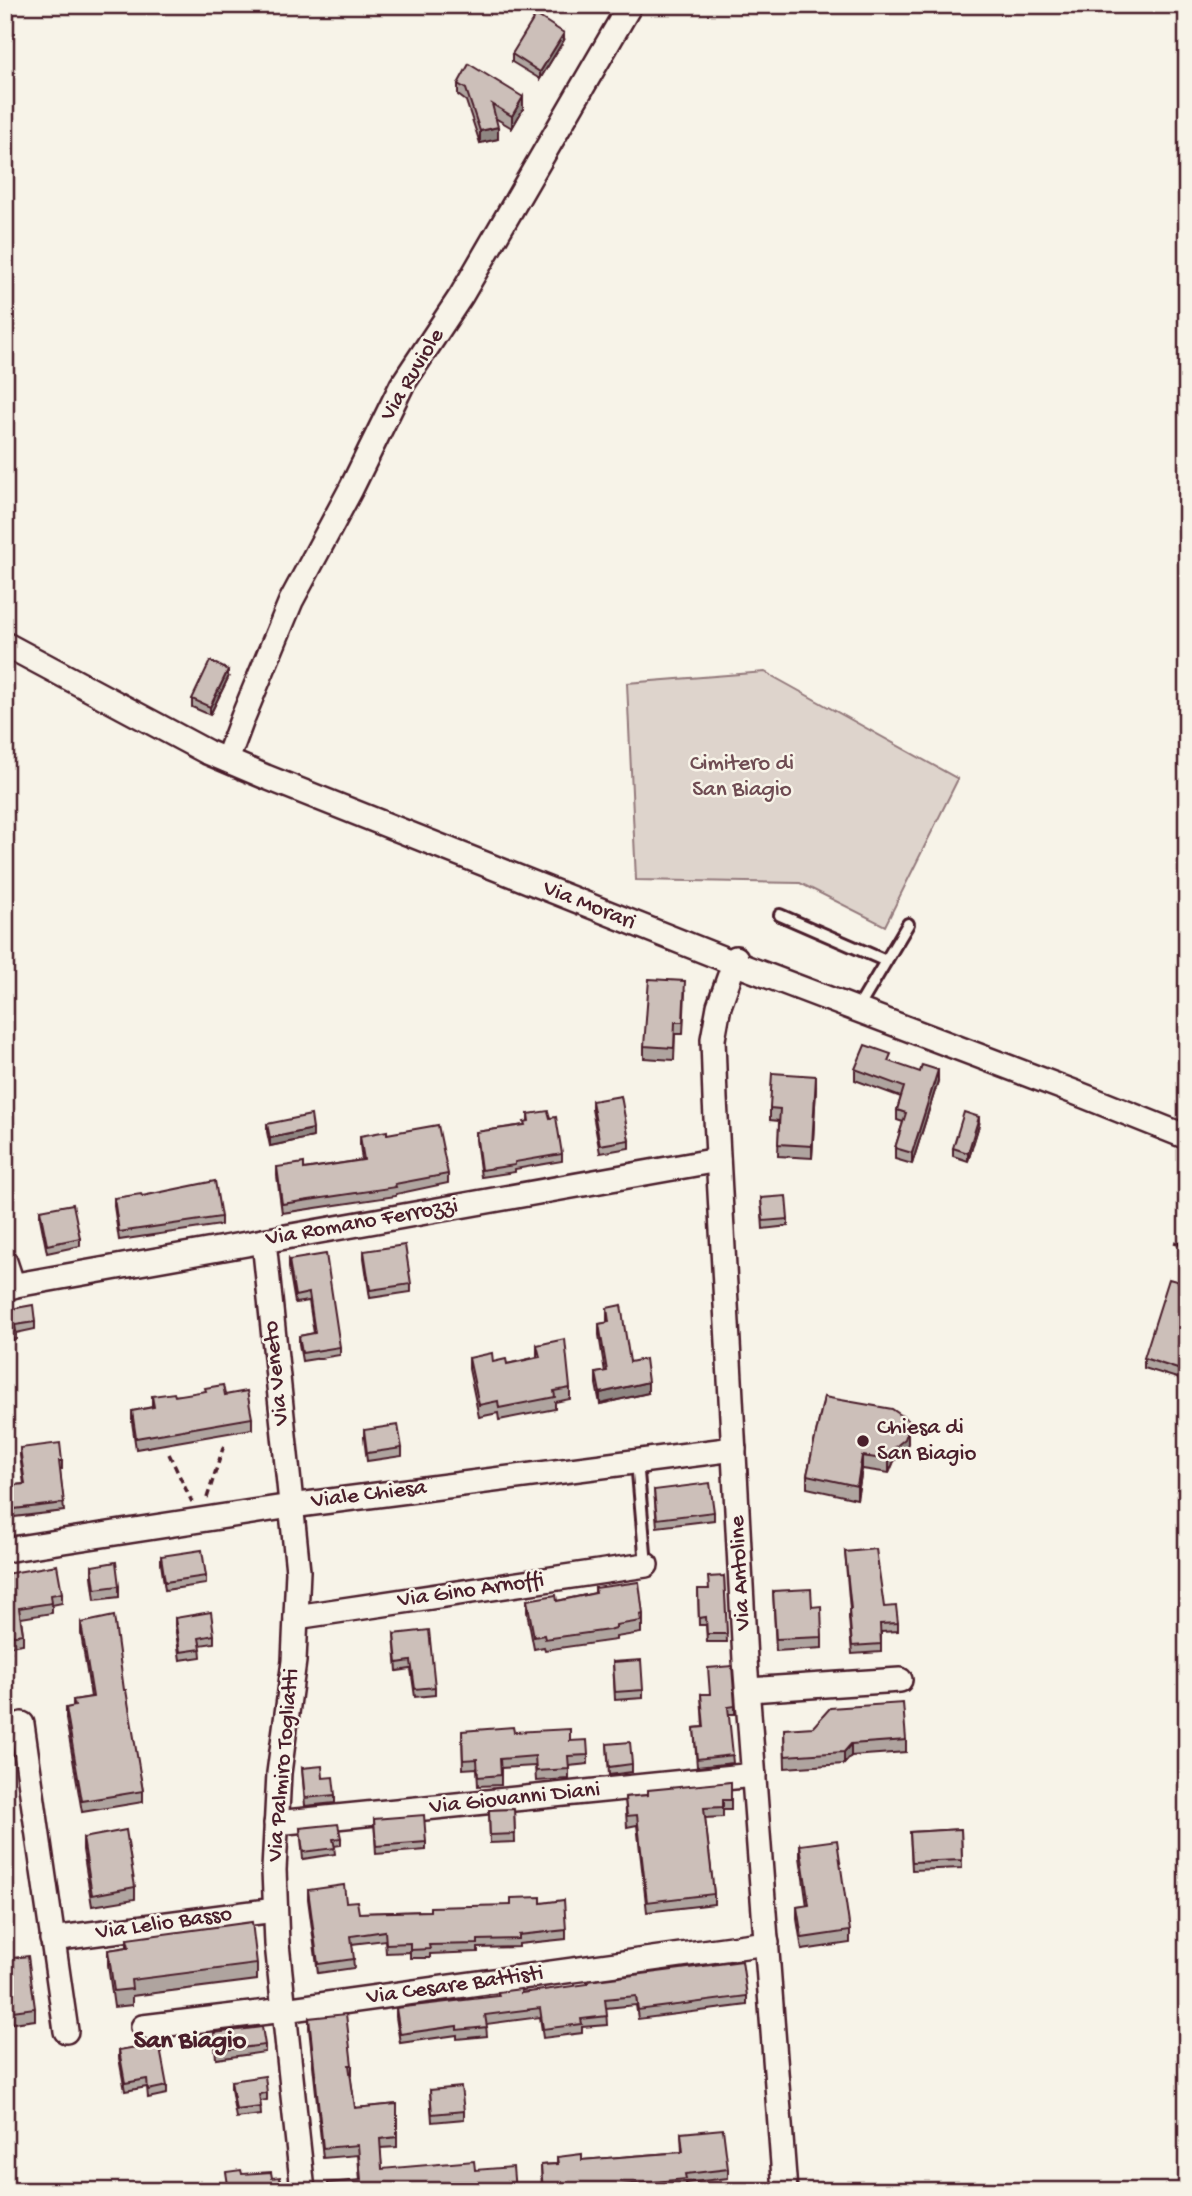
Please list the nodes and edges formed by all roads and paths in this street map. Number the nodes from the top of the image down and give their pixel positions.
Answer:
1 (630, 5) edge
2 (5, 644) edge
3 (227, 760) junction
4 (780, 915) dead end
5 (908, 924) dead end
6 (735, 961) junction
7 (886, 961) junction
8 (857, 1010) junction
9 (1187, 1137) edge
10 (718, 1160) junction
11 (264, 1241) junction
12 (1174, 1242) dead end
13 (1187, 1245) edge
14 (5, 1262) edge
15 (9, 1286) edge
16 (225, 1442) dead end
17 (734, 1449) junction
18 (169, 1454) dead end
19 (637, 1461) junction
20 (291, 1506) junction
21 (200, 1520) junction
22 (5, 1550) edge
23 (646, 1565) joint
24 (296, 1617) junction
25 (900, 1680) dead end
26 (748, 1690) junction
27 (22, 1724) dead end
28 (754, 1775) junction
29 (276, 1823) junction
30 (275, 1910) junction
31 (52, 1939) junction
32 (767, 1943) junction
33 (284, 2010) junction
34 (143, 2027) dead end
35 (66, 2031) dead end
36 (303, 2191) edge
37 (785, 2191) edge

1 - 3 street, Via Ruviole
2 - 3 street, Via Morari
3 - 6 street, Via Morari
4 - 7 lane
5 - 7 lane
6 - 8 street, Via Morari
6 - 10 street, Via Antoline
7 - 8 lane
8 - 9 street, Via Morari
10 - 11 street, Via Romano Ferrozzi
10 - 17 street, Via Antoline
11 - 15 street, Via Romano Ferrozzi
11 - 20 street, Via Veneto
12 - 13 path
14 - 15 street
16 - 21 path
17 - 19 street, Viale Chiesa
17 - 26 street, Via Antoline
18 - 21 path
19 - 20 street, Viale Chiesa
19 - 23 lane
20 - 21 street, Viale Chiesa
20 - 24 street, Via Palmiro Togliatti
21 - 22 street, Viale Chiesa
23 - 24 street, Via Gino Arnoffi
24 - 29 street, Via Palmiro Togliatti
25 - 26 street
26 - 28 street, Via Antoline
27 - 31 street
28 - 29 street, Via Giovanni Diani
28 - 32 street, Via Antoline
29 - 30 street, Via Palmiro Togliatti
30 - 31 street, Via Lelio Basso
30 - 33 street, Via Palmiro Togliatti
31 - 35 street
32 - 33 street, Via Cesare Battisti
32 - 37 street, Via Antoline
33 - 34 street, Via Cesare Battisti
33 - 36 street, Via Palmiro Togliatti

